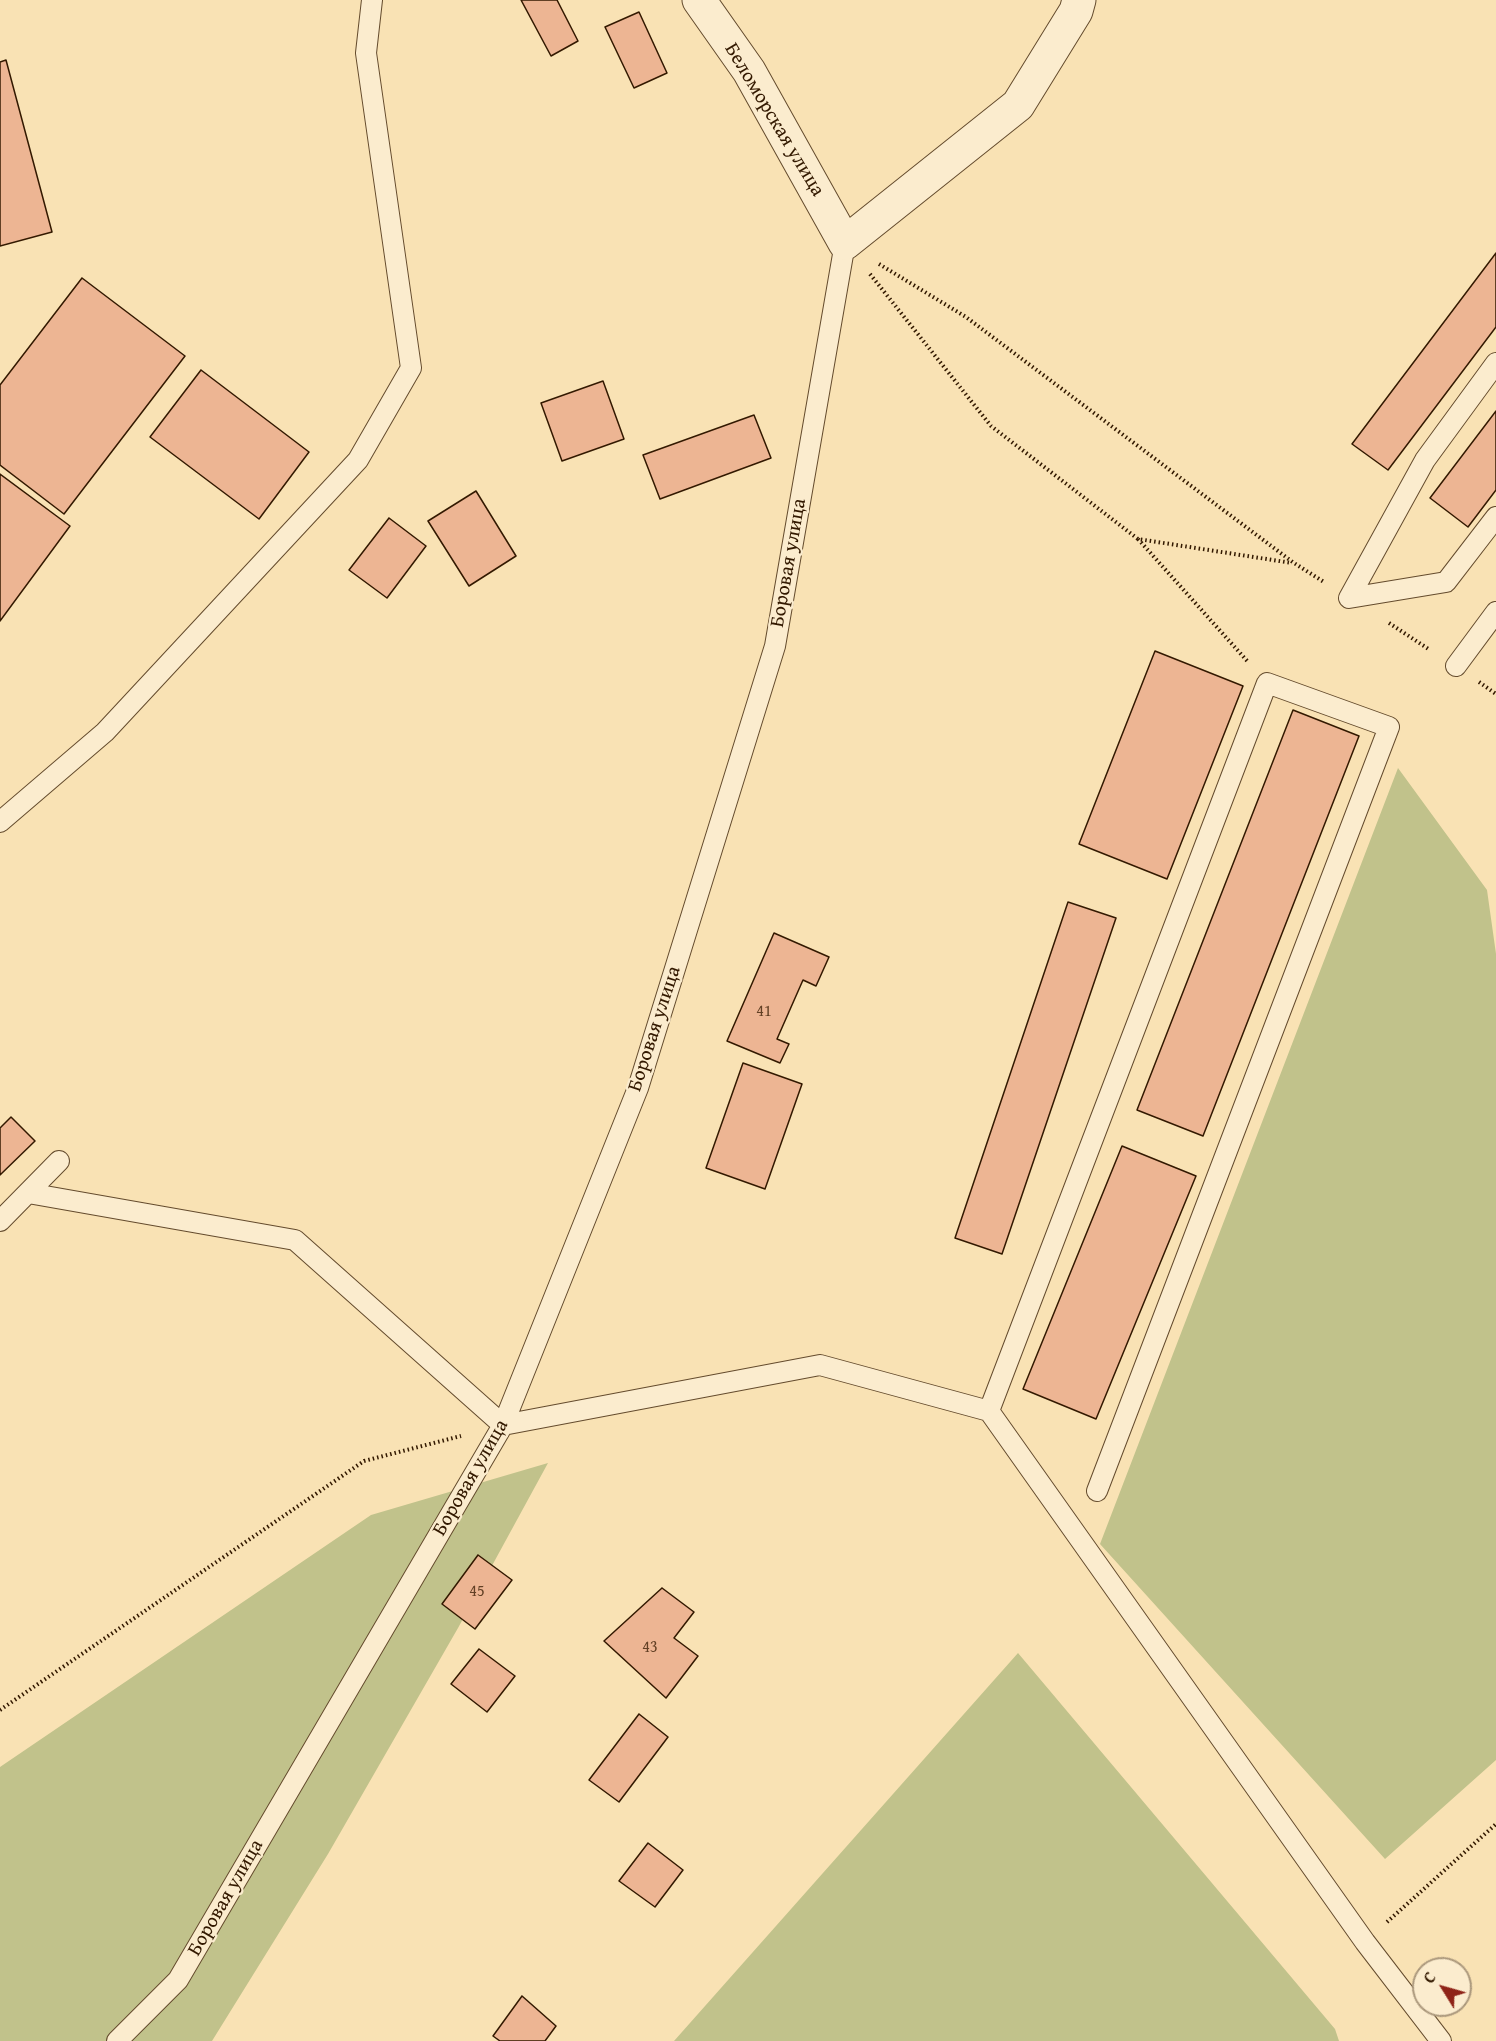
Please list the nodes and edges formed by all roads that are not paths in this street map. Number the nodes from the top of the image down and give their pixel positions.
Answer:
1 (372, 0) edge
2 (699, 0) edge
3 (1079, 0) edge
4 (846, 243) junction
5 (1496, 363) edge
6 (1496, 517) edge
7 (1496, 612) edge
8 (1456, 666) road end
9 (0, 822) edge
10 (59, 1161) dead end
11 (28, 1193) junction
12 (0, 1221) edge
13 (989, 1411) junction
14 (503, 1425) junction
15 (1097, 1491) dead end
16 (117, 2041) edge
17 (1441, 2041) edge

1 - 9 lane
2 - 4 street, Беломорская улица
3 - 4 street
4 - 14 lane, Боровая улица
5 - 6 lane
7 - 8 lane
10 - 11 lane
11 - 12 lane
11 - 14 lane
13 - 14 lane
13 - 15 lane
13 - 17 lane
14 - 16 lane, Боровая улица

